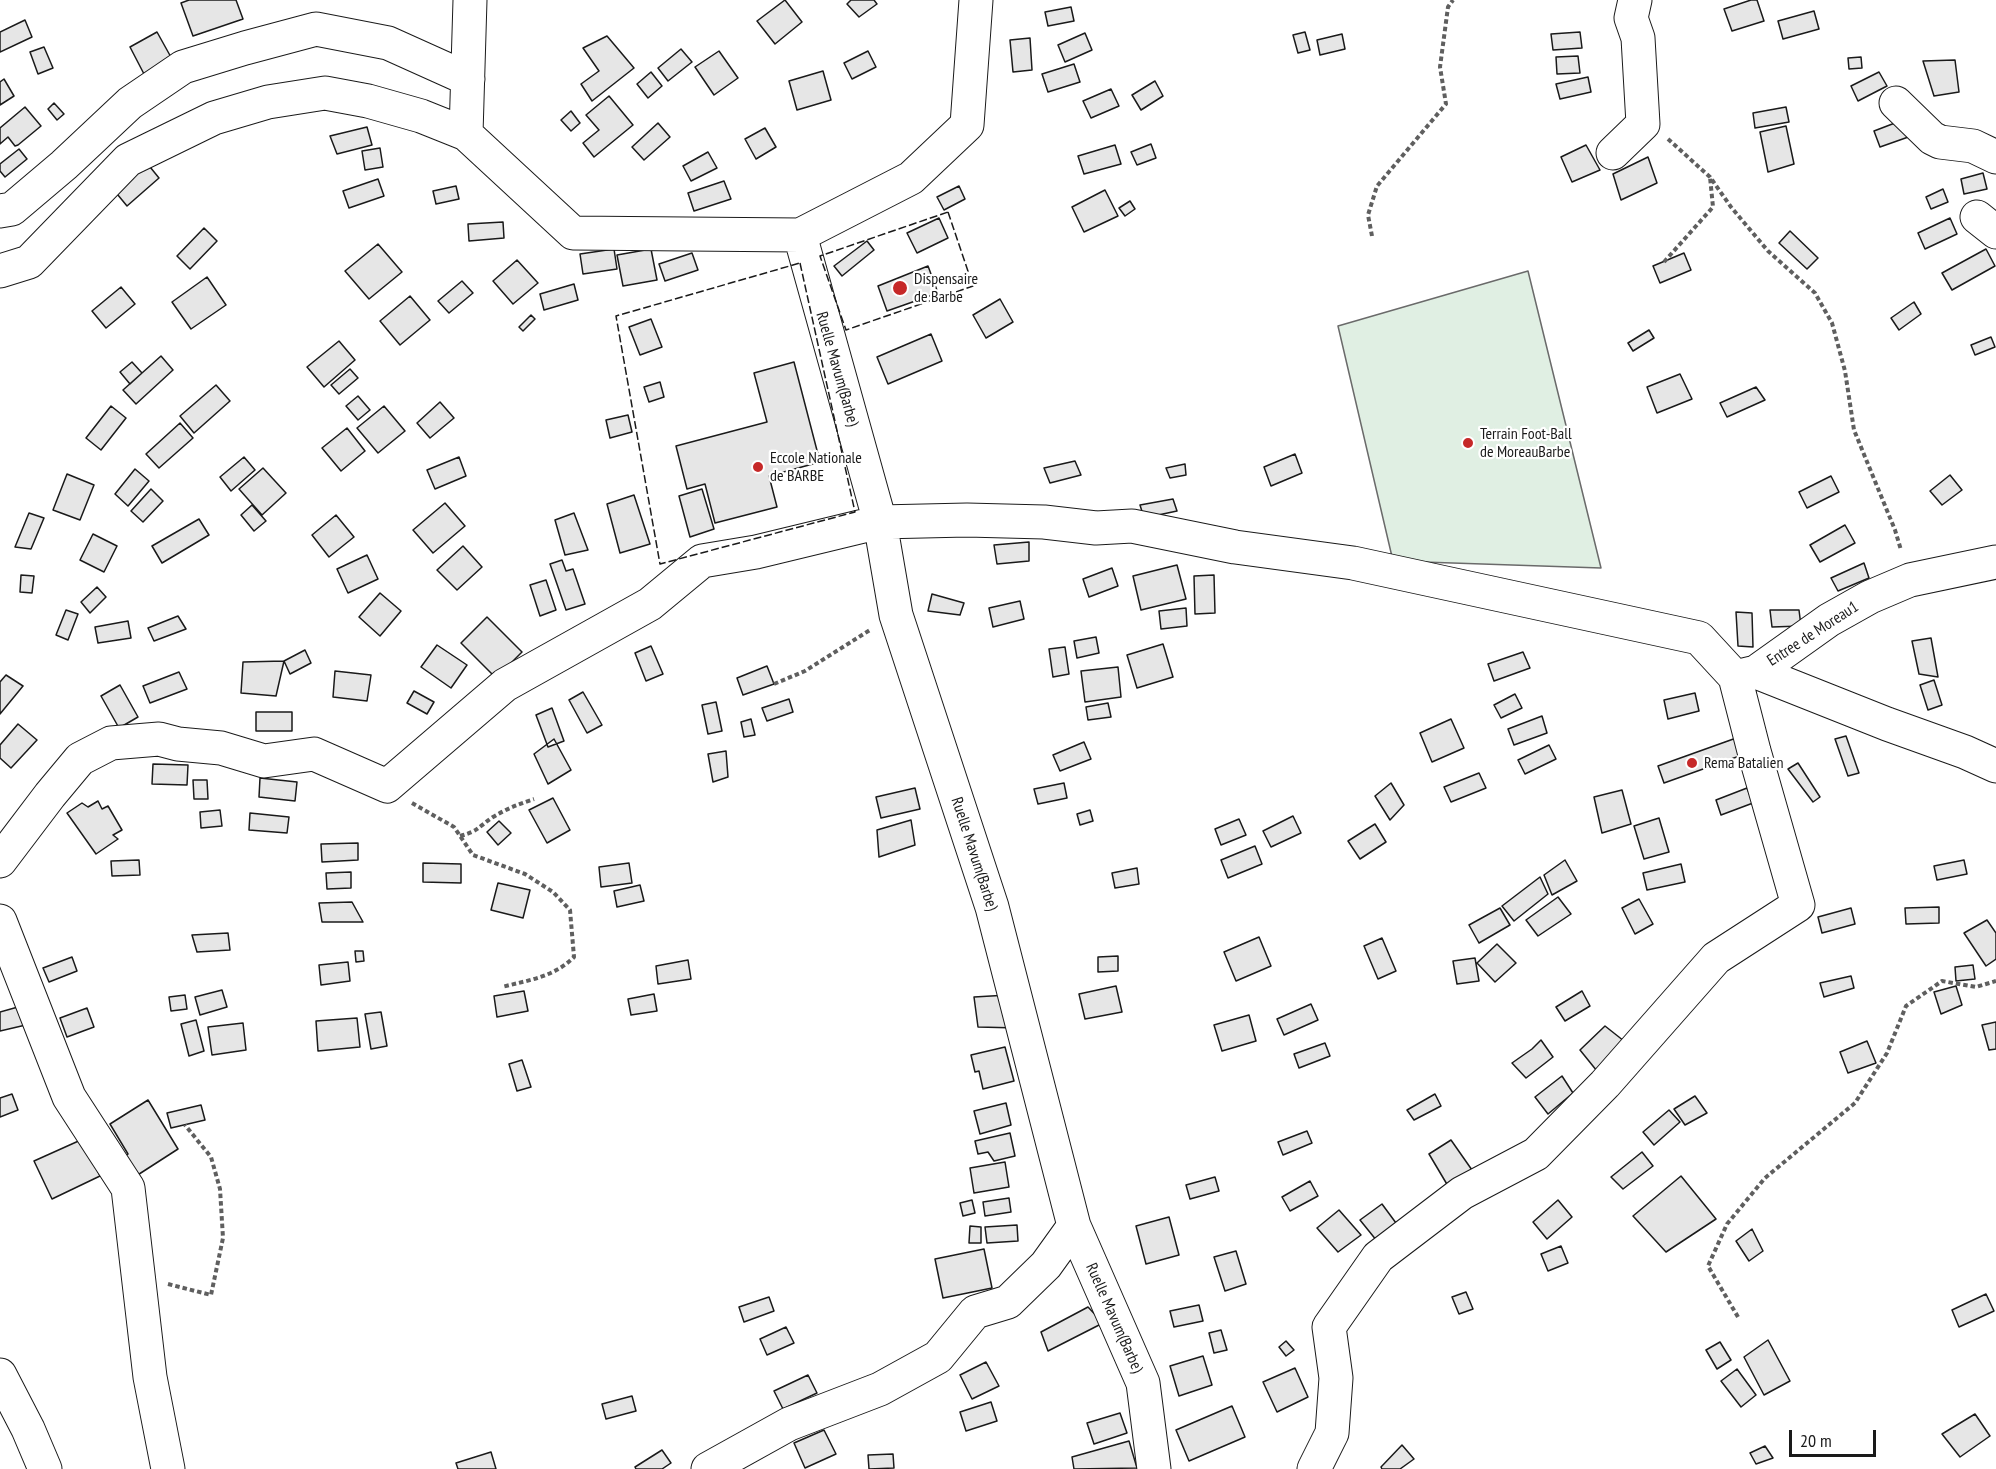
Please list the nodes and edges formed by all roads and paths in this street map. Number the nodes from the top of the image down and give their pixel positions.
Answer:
1 (470, 0) edge
2 (976, 0) edge
3 (1453, 0) edge
4 (1635, 0) edge
5 (468, 79) junction
6 (1896, 103) dead end
7 (1642, 124) junction
8 (466, 134) junction
9 (1613, 153) dead end
10 (1996, 157) edge
11 (1710, 177) junction
12 (0, 211) edge
13 (800, 235) junction
14 (1372, 236) dead end
15 (1664, 262) dead end
16 (0, 271) edge
17 (880, 522) junction
18 (1996, 562) edge
19 (1910, 580) junction
20 (874, 628) dead end
21 (1746, 675) junction
22 (774, 684) dead end
23 (1996, 766) edge
24 (387, 786) junction
25 (534, 799) dead end
26 (460, 836) junction
27 (0, 861) edge
28 (0, 921) edge
29 (1996, 981) edge
30 (502, 987) dead end
31 (185, 1125) dead end
32 (1074, 1226) junction
33 (139, 1277) junction
34 (1738, 1317) dead end
35 (0, 1375) edge
36 (45, 1469) edge
37 (168, 1469) edge
38 (708, 1469) edge
39 (1154, 1469) edge
40 (1314, 1469) edge

1 - 5 street
2 - 13 street
3 - 14 path
4 - 7 street
5 - 8 street
5 - 12 street
6 - 10 street
7 - 9 street
7 - 11 path
8 - 13 street
8 - 16 street
11 - 15 path
11 - 19 path
13 - 17 street, Ruelle Mavum(Barbe)
17 - 21 street
17 - 24 street
17 - 32 street, Ruelle Mavum(Barbe)
18 - 19 street, Entree de Moreau1
19 - 21 street, Entree de Moreau1
20 - 22 path
21 - 23 street
21 - 40 street
24 - 26 path
24 - 27 street
25 - 26 path
26 - 30 path
28 - 33 street
29 - 34 path
31 - 33 path
32 - 38 street
32 - 39 street, Ruelle Mavum(Barbe)
33 - 37 street
35 - 36 street

